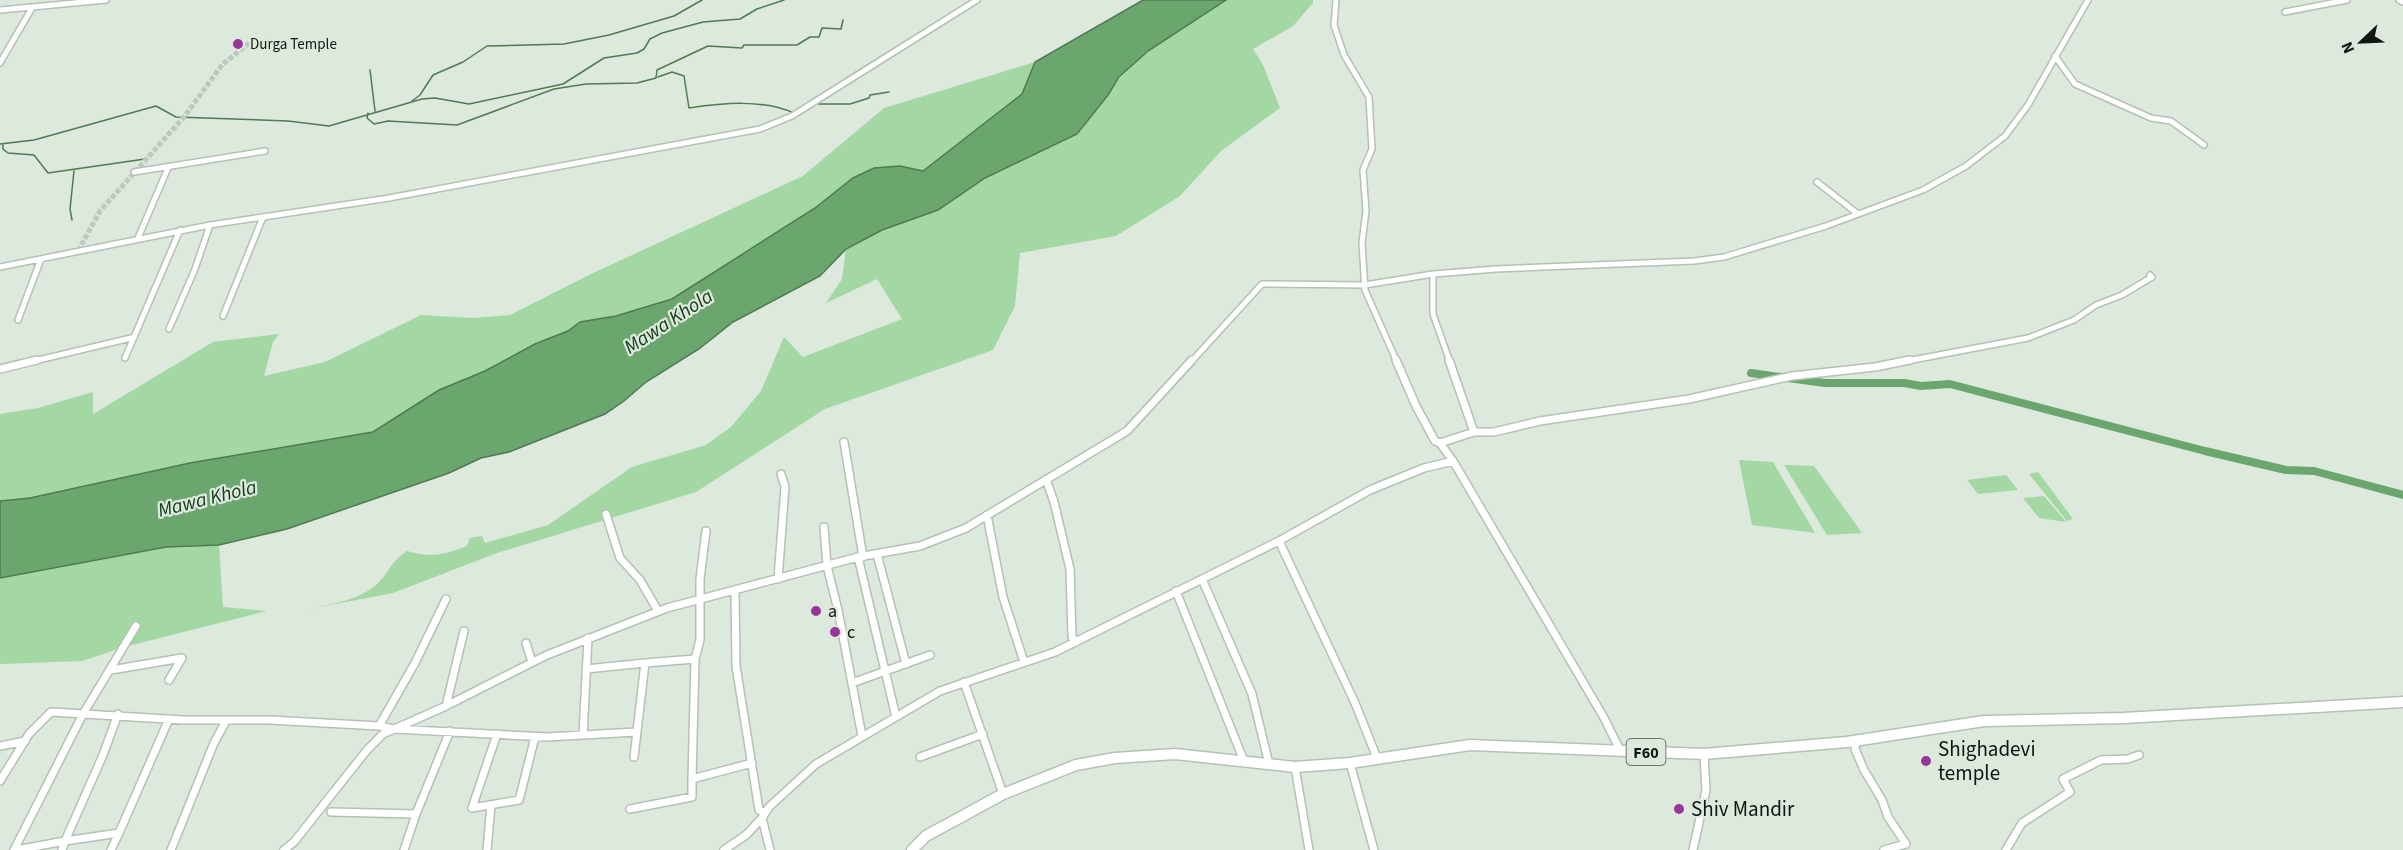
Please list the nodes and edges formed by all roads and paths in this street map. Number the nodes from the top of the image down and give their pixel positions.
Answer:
1 (106, 0) edge
2 (977, 0) edge
3 (1336, 0) edge
4 (2088, 0) edge
5 (2347, 0) edge
6 (2399, 0) edge
7 (2403, 2) edge
8 (32, 8) junction
9 (1, 11) edge
10 (2285, 12) dead end
11 (2055, 56) junction
12 (0, 63) edge
13 (2204, 145) dead end
14 (265, 151) dead end
15 (168, 168) junction
16 (134, 172) dead end
17 (1817, 182) dead end
18 (1858, 214) junction
19 (263, 217) junction
20 (210, 225) junction
21 (180, 230) junction
22 (138, 238) junction
23 (40, 258) junction
24 (0, 267) edge
25 (1433, 274) junction
26 (2150, 275) dead end
27 (1365, 285) junction
28 (223, 316) dead end
29 (18, 320) dead end
30 (169, 329) dead end
31 (131, 338) junction
32 (125, 358) dead end
33 (0, 369) edge
34 (1474, 432) junction
35 (844, 442) dead end
36 (1440, 442) junction
37 (1453, 461) junction
38 (781, 474) dead end
39 (1046, 478) junction
40 (606, 514) dead end
41 (987, 515) junction
42 (824, 527) dead end
43 (706, 531) dead end
44 (1279, 541) junction
45 (877, 555) junction
46 (861, 557) junction
47 (827, 566) junction
48 (778, 579) junction
49 (1202, 579) junction
50 (735, 590) junction
51 (1176, 591) junction
52 (700, 599) junction
53 (446, 600) dead end
54 (658, 611) junction
55 (136, 626) dead end
56 (464, 631) dead end
57 (588, 638) junction
58 (1076, 642) junction
59 (526, 643) dead end
60 (930, 655) dead end
61 (695, 658) junction
62 (532, 662) junction
63 (1024, 662) junction
64 (645, 663) junction
65 (906, 664) junction
66 (586, 669) junction
67 (111, 670) junction
68 (885, 671) junction
69 (169, 680) dead end
70 (964, 682) junction
71 (852, 683) junction
72 (2403, 702) edge
73 (446, 706) junction
74 (83, 714) junction
75 (118, 714) junction
76 (896, 717) junction
77 (170, 719) junction
78 (226, 721) junction
79 (380, 726) junction
80 (394, 729) junction
81 (450, 731) junction
82 (636, 732) junction
83 (497, 734) junction
84 (983, 734) junction
85 (582, 735) junction
86 (862, 736) junction
87 (535, 737) junction
88 (25, 741) junction
89 (1856, 741) junction
90 (0, 746) edge
91 (1620, 750) junction
92 (1704, 754) junction
93 (2139, 755) dead end
94 (634, 757) dead end
95 (920, 757) dead end
96 (1377, 758) junction
97 (1244, 761) junction
98 (752, 763) junction
99 (1350, 763) junction
100 (1269, 764) junction
101 (1295, 767) junction
102 (692, 779) junction
103 (0, 781) edge
104 (1003, 794) junction
105 (491, 805) junction
106 (630, 809) dead end
107 (331, 812) dead end
108 (416, 814) junction
109 (764, 815) junction
110 (119, 833) junction
111 (64, 846) edge
112 (15, 850) edge
113 (111, 850) edge
114 (171, 850) edge
115 (284, 850) edge
116 (404, 850) edge
117 (487, 850) edge
118 (724, 850) edge
119 (770, 850) edge
120 (912, 850) edge
121 (1309, 850) edge
122 (1374, 850) edge
123 (1693, 850) edge
124 (1884, 850) edge
125 (2006, 850) edge

1 - 8 street
2 - 19 street
3 - 27 street
4 - 11 street
5 - 10 street
6 - 7 street
8 - 9 street
8 - 12 street
11 - 13 street
11 - 18 street
14 - 15 street
15 - 16 street
15 - 22 street
17 - 18 street
18 - 25 street
19 - 20 street
19 - 28 street
20 - 21 street
20 - 30 street
21 - 22 street
21 - 31 street
22 - 23 street
23 - 24 street
23 - 29 street
25 - 27 street
25 - 34 street
26 - 34 street
27 - 36 street
27 - 39 street
31 - 32 street
31 - 33 street
34 - 36 street
35 - 46 street
36 - 37 street
37 - 44 street
37 - 91 street
38 - 48 street
39 - 41 street
39 - 58 street
40 - 54 street
41 - 45 street
41 - 63 street
42 - 47 street
43 - 52 street
44 - 49 street
44 - 96 street
45 - 46 street
45 - 65 street
46 - 47 street
46 - 68 street
47 - 48 street
47 - 71 street
48 - 50 street
49 - 51 street
49 - 100 street
50 - 52 street
50 - 98 street
51 - 58 street
51 - 97 street
52 - 54 street
52 - 61 street
53 - 79 street
54 - 57 street
55 - 67 street
56 - 73 street
57 - 62 street
57 - 66 street
58 - 63 street
59 - 62 street
60 - 65 street
61 - 64 street
61 - 102 street
62 - 73 street
63 - 70 street
64 - 66 street
64 - 82 street
65 - 68 street
66 - 85 street
67 - 69 street
67 - 74 street
68 - 71 street
68 - 76 street
70 - 76 street
70 - 84 street
71 - 86 street
72 - 89 main road, F60
73 - 80 street
74 - 75 street
74 - 88 street
74 - 112 street
75 - 77 street
75 - 111 street
76 - 86 street
77 - 78 street
77 - 110 street
78 - 79 street
78 - 114 street
79 - 80 street
80 - 81 street
80 - 115 street
81 - 83 street
81 - 108 street
82 - 85 street
82 - 94 street
83 - 87 street
83 - 105 street
84 - 95 street
84 - 104 street
85 - 87 street
86 - 109 street
87 - 105 street
88 - 90 street
88 - 103 street
89 - 92 main road, F60
89 - 124 street
91 - 92 main road, F60
91 - 96 main road, F60
92 - 123 street
93 - 125 street
96 - 99 main road, F60
97 - 100 main road, F60
97 - 104 main road, F60
98 - 102 street
98 - 109 street
99 - 101 main road, F60
99 - 122 street
100 - 101 main road, F60
101 - 121 street
102 - 106 street
104 - 120 main road, F60
105 - 117 street
107 - 108 street
108 - 116 street
109 - 118 street
109 - 119 street
110 - 111 street
110 - 113 street
111 - 112 street

